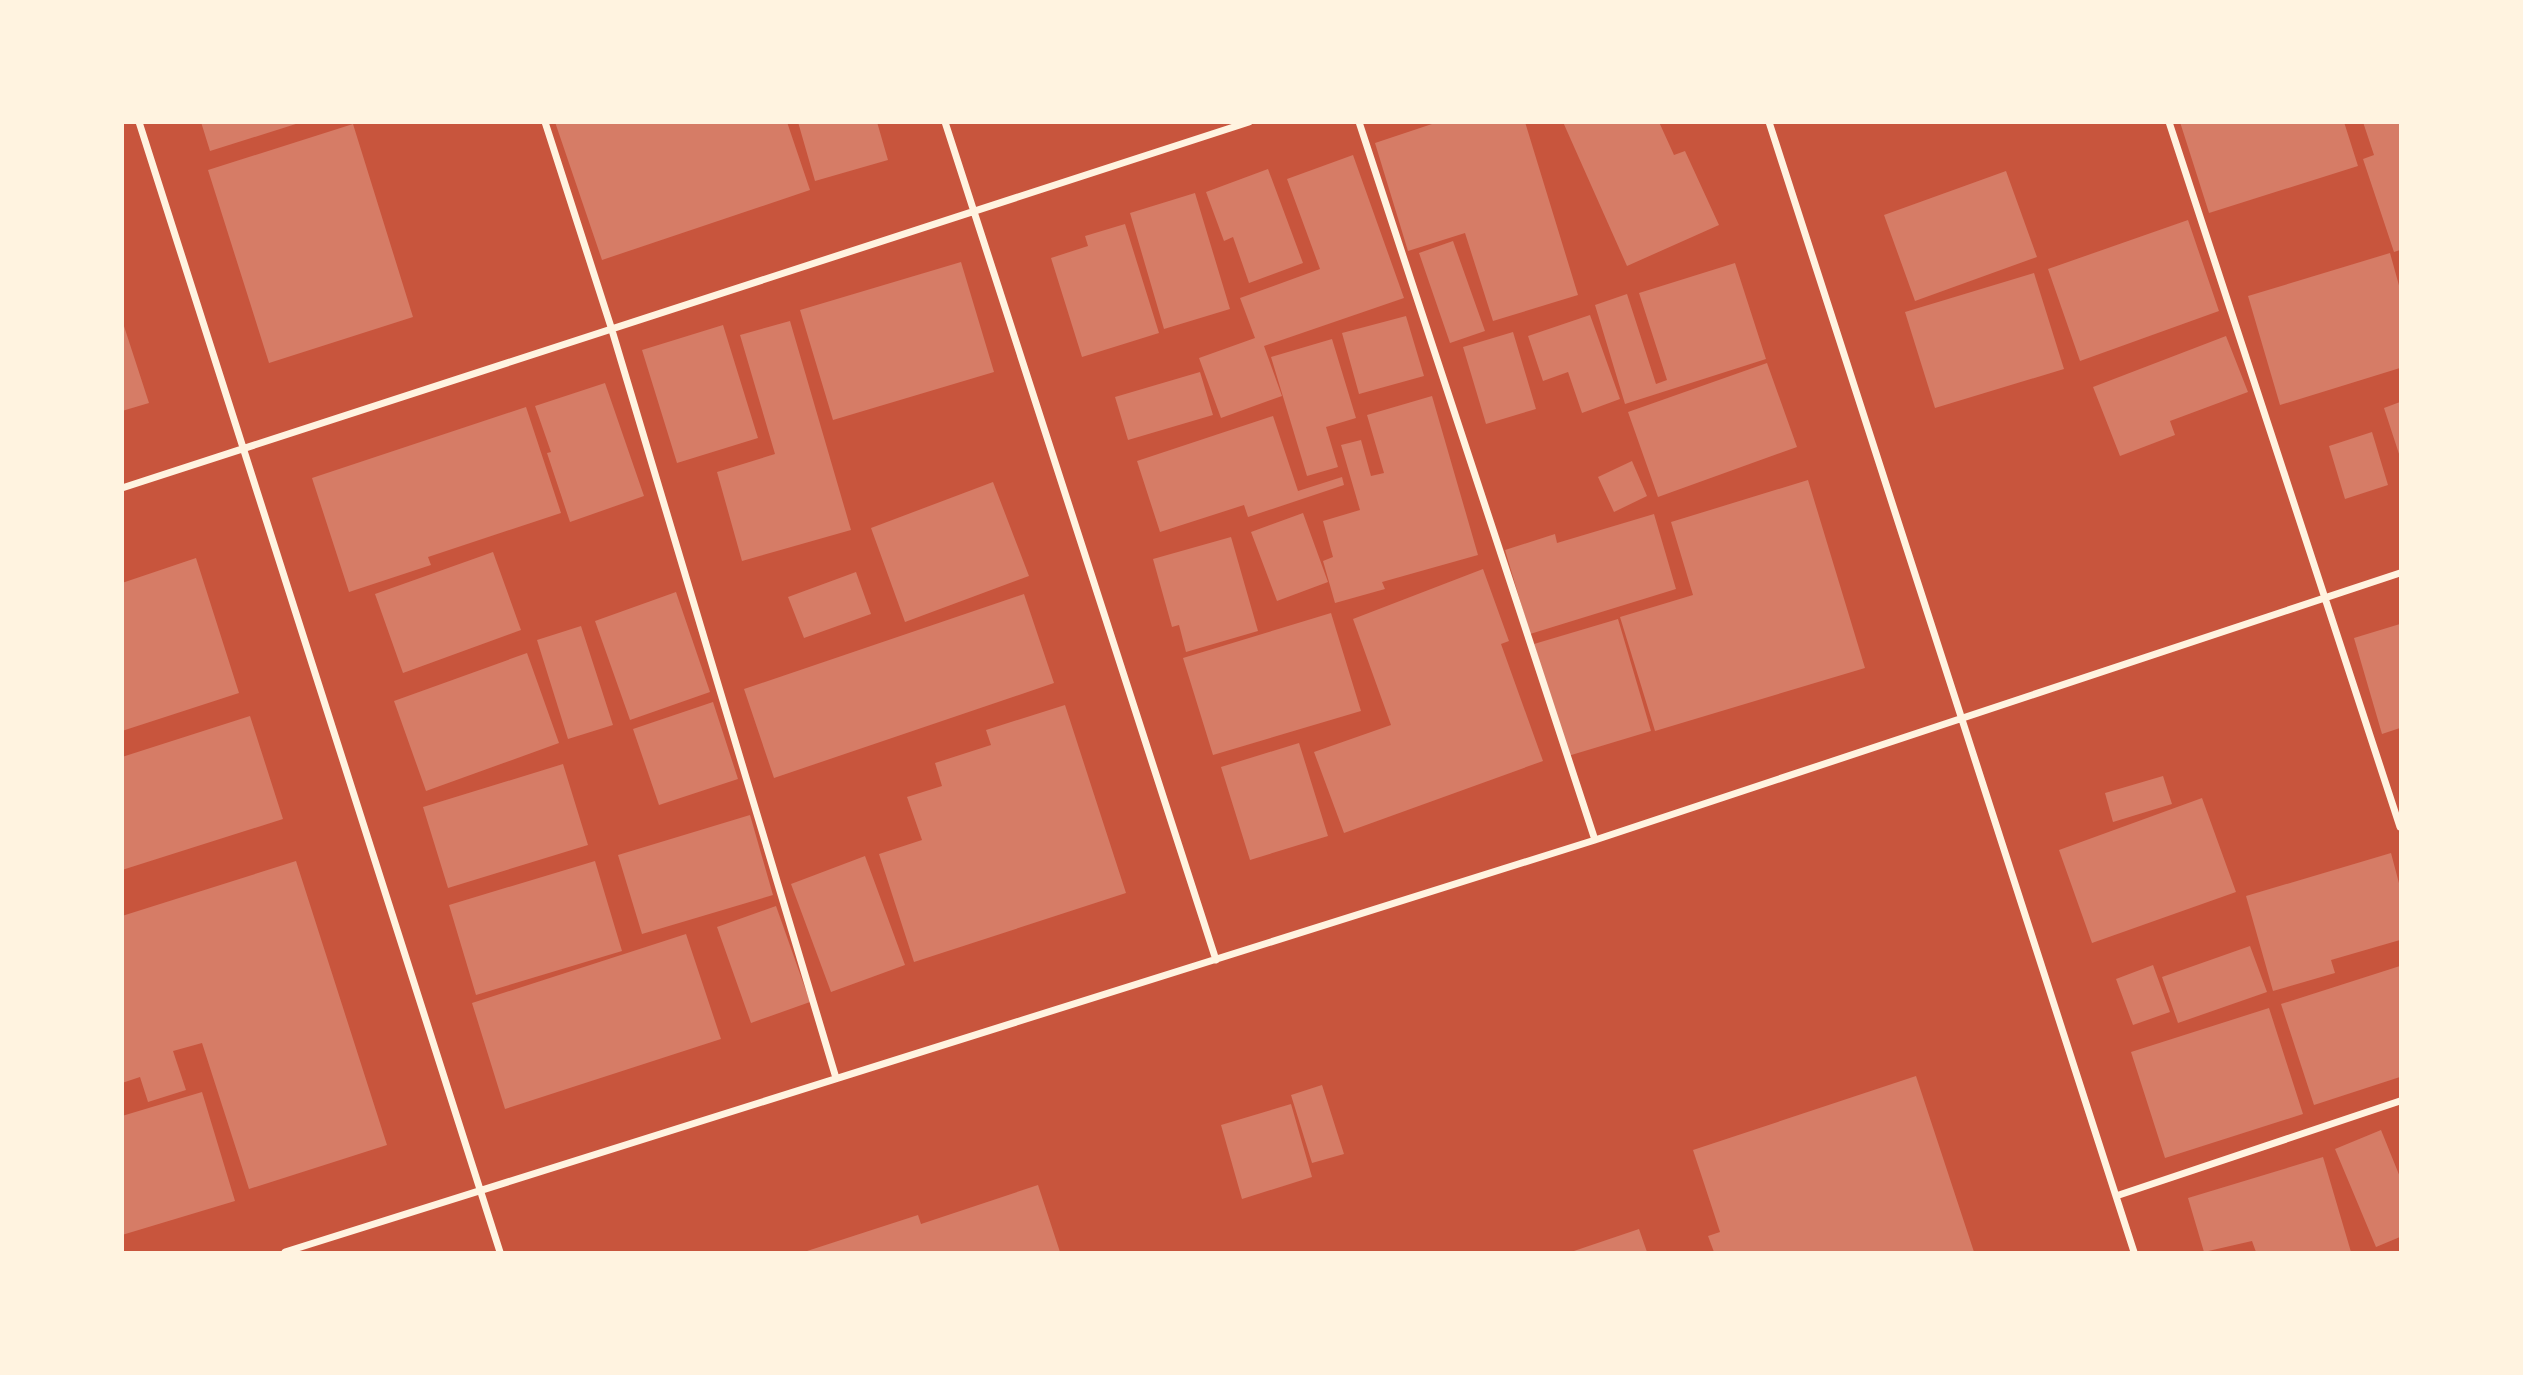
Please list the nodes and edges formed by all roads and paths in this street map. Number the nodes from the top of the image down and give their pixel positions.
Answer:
1 (139, 122) edge
2 (545, 122) edge
3 (945, 122) edge
4 (1249, 122) edge
5 (1359, 122) edge
6 (1769, 122) edge
7 (2169, 122) edge
8 (973, 212) junction
9 (611, 327) junction
10 (243, 449) junction
11 (122, 488) edge
12 (2400, 573) edge
13 (2327, 598) junction
14 (1963, 718) junction
15 (2400, 827) edge
16 (1595, 840) junction
17 (1216, 960) junction
18 (836, 1078) junction
19 (2400, 1101) edge
20 (480, 1193) junction
21 (2116, 1196) junction
22 (285, 1252) edge
23 (500, 1252) edge
24 (2134, 1252) edge

1 - 10 street
2 - 9 street
3 - 8 street
4 - 8 street
5 - 16 street
6 - 14 street
7 - 13 street
8 - 9 street
8 - 17 street
9 - 10 street
9 - 18 street
10 - 11 street
10 - 20 street
12 - 13 street
13 - 14 street
13 - 15 street
14 - 16 street
14 - 21 street
16 - 17 street
17 - 18 street
18 - 20 street
19 - 21 street
20 - 22 street
20 - 23 street
21 - 24 street

